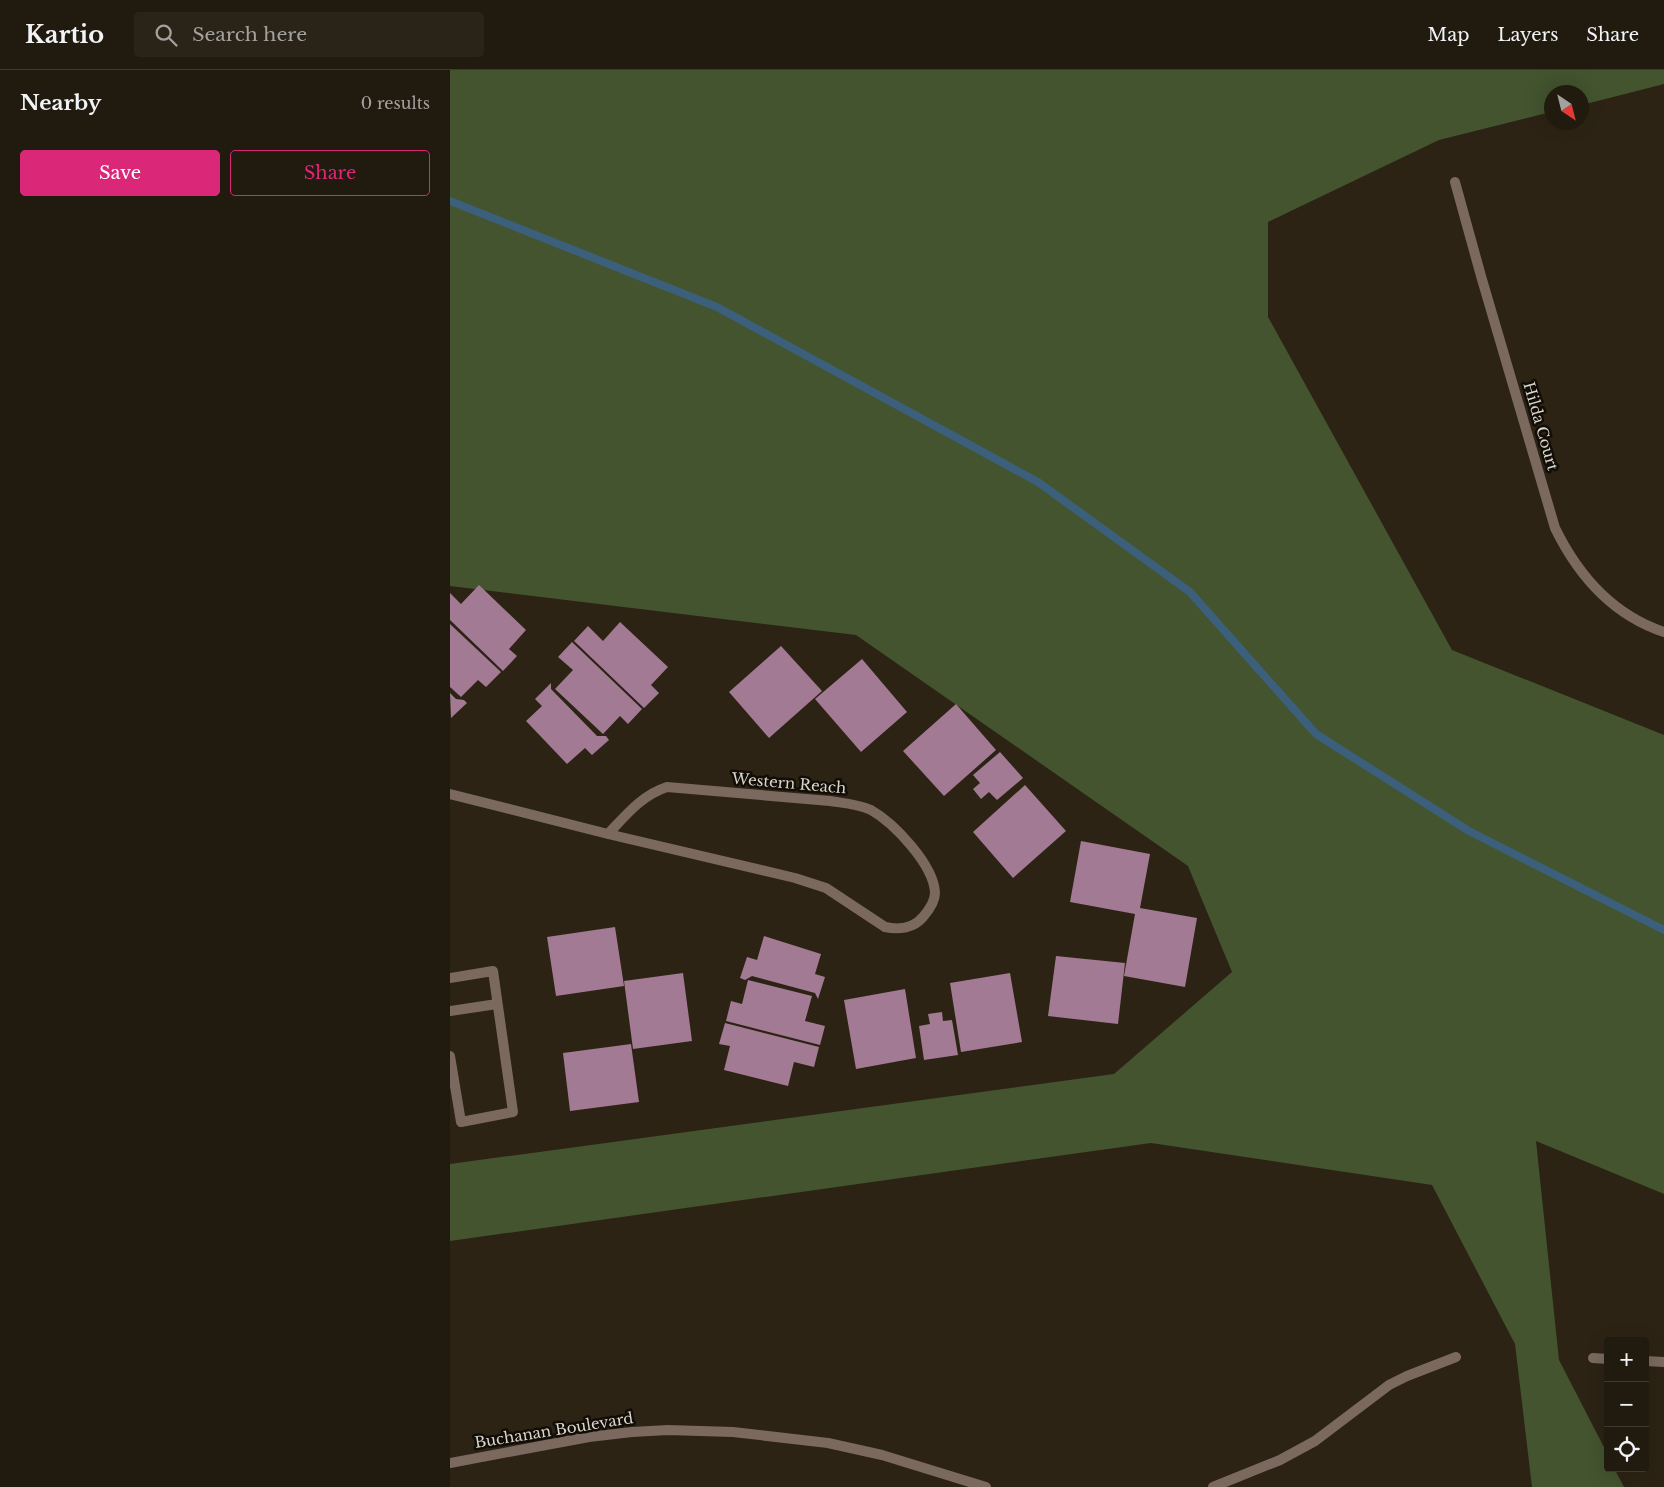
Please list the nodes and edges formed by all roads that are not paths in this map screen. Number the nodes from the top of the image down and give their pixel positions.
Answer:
1 (1455, 182) dead end
2 (1664, 632) edge
3 (450, 794) edge
4 (608, 834) junction
5 (450, 978) edge
6 (497, 1004) junction
7 (450, 1011) edge
8 (450, 1056) edge
9 (1456, 1357) dead end
10 (1593, 1358) dead end
11 (1604, 1359) edge
12 (1649, 1361) edge
13 (1664, 1362) edge
14 (450, 1463) edge
15 (986, 1487) edge
16 (1213, 1487) edge

1 - 2 street, Hilda Court
3 - 4 street, Western Reach
4 - 4 street, Western Reach
5 - 6 street
6 - 7 street
6 - 8 street
9 - 16 street
10 - 11 street
12 - 13 street
14 - 15 street, Buchanan Boulevard

